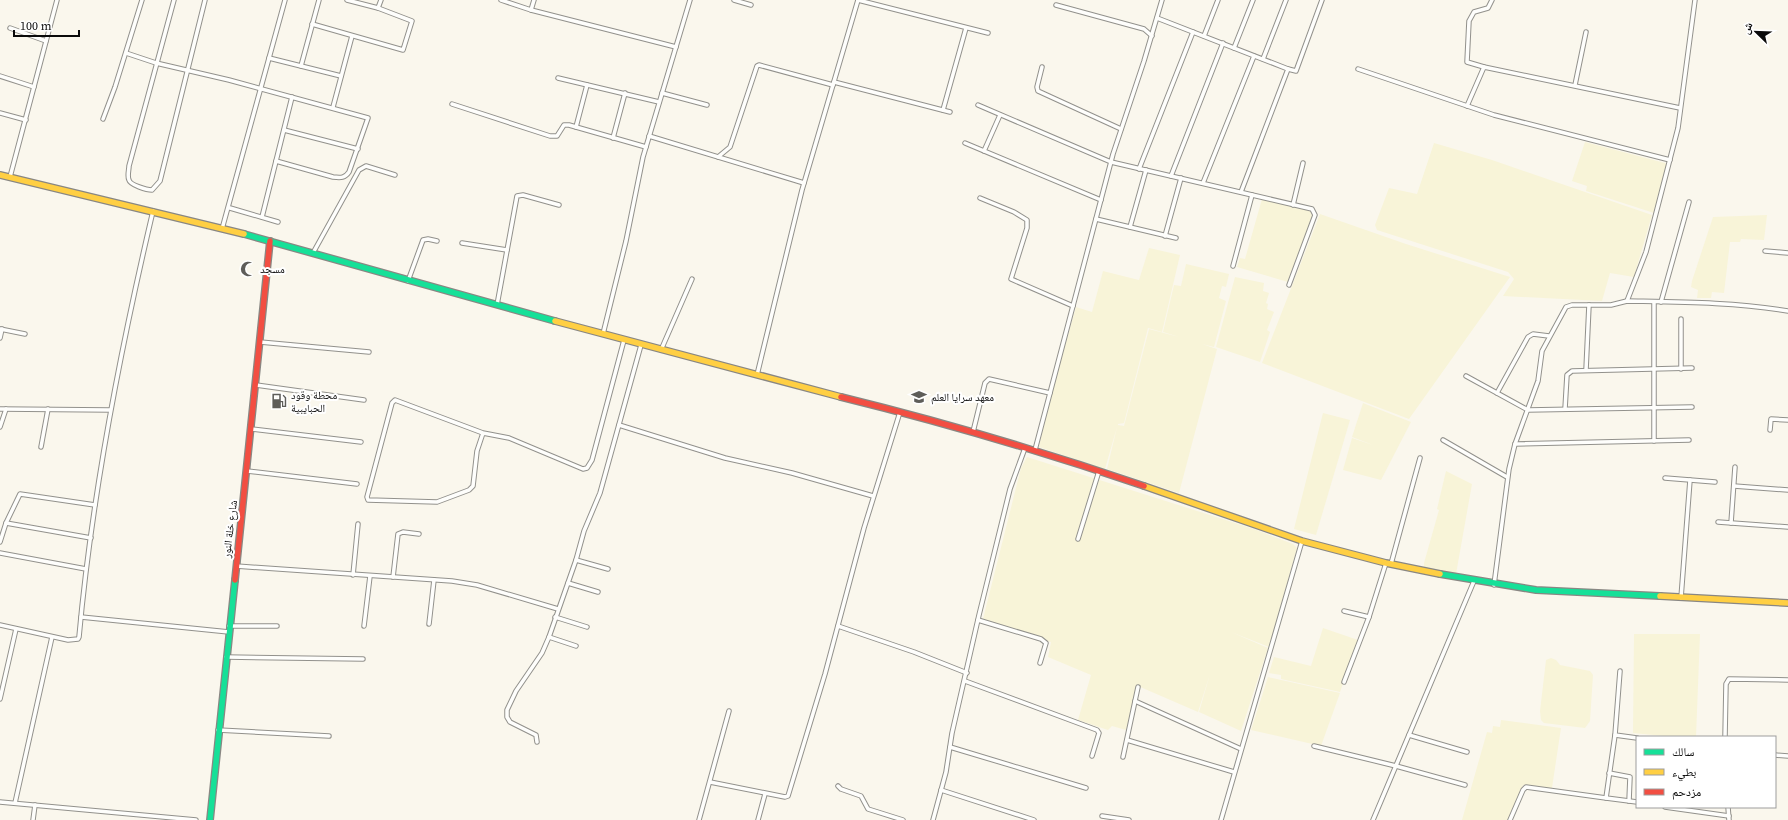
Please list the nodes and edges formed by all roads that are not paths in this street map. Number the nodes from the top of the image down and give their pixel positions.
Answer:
1 (57, 0) edge
2 (142, 0) edge
3 (174, 0) edge
4 (205, 0) edge
5 (285, 0) edge
6 (319, 0) edge
7 (347, 0) edge
8 (381, 0) edge
9 (501, 0) edge
10 (534, 0) edge
11 (690, 0) edge
12 (734, 0) edge
13 (858, 0) edge
14 (1162, 0) edge
15 (1218, 0) edge
16 (1252, 0) edge
17 (1286, 0) edge
18 (1322, 0) edge
19 (1492, 0) edge
20 (1695, 0) edge
21 (751, 5) dead end
22 (1056, 5) dead end
23 (378, 8) junction
24 (531, 10) junction
25 (1157, 18) junction
26 (312, 24) junction
27 (10, 28) dead end
28 (966, 28) junction
29 (1193, 32) junction
30 (1586, 32) dead end
31 (988, 33) dead end
32 (352, 36) junction
33 (1152, 36) junction
34 (1204, 36) junction
35 (46, 40) junction
36 (1223, 43) junction
37 (676, 47) junction
38 (1234, 48) junction
39 (126, 53) junction
40 (1254, 56) junction
41 (269, 58) junction
42 (1263, 59) junction
43 (156, 63) junction
44 (301, 66) junction
45 (1484, 66) junction
46 (1042, 67) dead end
47 (1288, 69) junction
48 (1358, 70) dead end
49 (188, 71) junction
50 (0, 76) edge
51 (341, 76) junction
52 (558, 78) dead end
53 (833, 83) junction
54 (587, 85) junction
55 (1575, 85) junction
56 (34, 87) junction
57 (261, 90) junction
58 (662, 93) junction
59 (625, 94) junction
60 (292, 97) junction
61 (659, 102) junction
62 (452, 104) dead end
63 (707, 105) dead end
64 (978, 105) dead end
65 (1467, 106) junction
66 (333, 108) junction
67 (1680, 108) junction
68 (943, 110) junction
69 (950, 112) dead end
70 (0, 113) edge
71 (1000, 115) junction
72 (103, 119) dead end
73 (26, 120) junction
74 (576, 127) junction
75 (1121, 129) junction
76 (284, 130) junction
77 (649, 136) junction
78 (613, 138) junction
79 (965, 143) dead end
80 (646, 147) junction
81 (358, 149) junction
82 (984, 151) junction
83 (718, 157) junction
84 (1670, 160) junction
85 (276, 161) junction
86 (1111, 162) junction
87 (1303, 162) dead end
88 (1139, 168) junction
89 (1146, 170) junction
90 (0, 175) edge
91 (395, 175) dead end
92 (1171, 176) junction
93 (10, 177) junction
94 (1181, 178) junction
95 (804, 183) junction
96 (1203, 183) junction
97 (1241, 192) junction
98 (1252, 195) junction
99 (980, 198) dead end
100 (1101, 200) junction
101 (1689, 202) dead end
102 (559, 205) dead end
103 (1293, 205) junction
104 (230, 208) junction
105 (153, 211) junction
106 (262, 217) junction
107 (1096, 219) junction
108 (278, 222) dead end
109 (1130, 227) junction
110 (222, 229) junction
111 (1165, 236) junction
112 (1176, 238) dead end
113 (270, 241) junction
114 (437, 241) dead end
115 (462, 243) dead end
116 (507, 250) junction
117 (1765, 251) dead end
118 (313, 253) junction
119 (1788, 253) edge
120 (1233, 266) dead end
121 (692, 279) dead end
122 (408, 281) junction
123 (1289, 285) dead end
124 (1627, 301) junction
125 (1654, 302) junction
126 (1661, 302) junction
127 (498, 305) junction
128 (1589, 305) junction
129 (1073, 306) junction
130 (1788, 311) edge
131 (1681, 320) dead end
132 (1, 329) edge
133 (24, 334) dead end
134 (603, 334) junction
135 (1549, 336) junction
136 (0, 338) edge
137 (624, 340) junction
138 (260, 342) junction
139 (641, 345) junction
140 (661, 350) junction
141 (369, 352) dead end
142 (1692, 368) dead end
143 (1682, 369) junction
144 (1586, 370) junction
145 (1654, 370) junction
146 (757, 375) junction
147 (1466, 376) dead end
148 (256, 385) junction
149 (1050, 393) junction
150 (1497, 393) junction
151 (364, 400) dead end
152 (1692, 407) dead end
153 (1654, 408) junction
154 (0, 409) edge
155 (6, 409) junction
156 (48, 409) junction
157 (1565, 409) junction
158 (110, 410) junction
159 (1528, 410) junction
160 (900, 412) junction
161 (1788, 420) edge
162 (620, 425) junction
163 (0, 427) edge
164 (251, 429) junction
165 (1770, 430) dead end
166 (973, 432) junction
167 (483, 433) junction
168 (1443, 440) dead end
169 (1689, 440) dead end
170 (1654, 441) junction
171 (361, 442) dead end
172 (1515, 444) junction
173 (42, 447) dead end
174 (1025, 448) junction
175 (1035, 450) junction
176 (1420, 458) dead end
177 (1735, 467) dead end
178 (247, 471) junction
179 (1099, 471) junction
180 (1507, 477) junction
181 (1665, 478) dead end
182 (1690, 480) junction
183 (1715, 482) dead end
184 (357, 484) dead end
185 (1734, 486) junction
186 (1788, 490) edge
187 (873, 496) junction
188 (96, 505) junction
189 (1718, 522) dead end
190 (6, 523) junction
191 (1731, 523) junction
192 (358, 524) dead end
193 (1788, 527) edge
194 (419, 534) dead end
195 (91, 538) junction
196 (1078, 539) dead end
197 (1302, 541) junction
198 (0, 542) edge
199 (0, 553) edge
200 (576, 560) junction
201 (1389, 563) junction
202 (236, 566) junction
203 (86, 569) junction
204 (608, 569) dead end
205 (353, 575) junction
206 (370, 576) junction
207 (393, 577) junction
208 (434, 580) junction
209 (1474, 581) junction
210 (568, 583) junction
211 (1494, 585) junction
212 (598, 592) dead end
213 (1682, 598) junction
214 (1788, 603) edge
215 (558, 609) junction
216 (1344, 611) dead end
217 (81, 617) junction
218 (556, 617) junction
219 (1369, 617) junction
220 (978, 620) junction
221 (429, 624) dead end
222 (0, 625) edge
223 (277, 626) dead end
224 (364, 626) dead end
225 (838, 626) junction
226 (587, 627) dead end
227 (16, 629) junction
228 (229, 629) junction
229 (52, 637) junction
230 (549, 638) junction
231 (576, 646) dead end
232 (226, 657) junction
233 (363, 659) dead end
234 (1040, 662) dead end
235 (1620, 671) dead end
236 (966, 673) junction
237 (1788, 680) edge
238 (965, 681) junction
239 (1344, 682) dead end
240 (1138, 687) dead end
241 (0, 699) edge
242 (1135, 701) junction
243 (729, 711) dead end
244 (218, 730) junction
245 (1409, 735) junction
246 (1615, 735) junction
247 (329, 736) dead end
248 (1725, 736) edge
249 (1636, 738) edge
250 (1127, 740) junction
251 (537, 742) dead end
252 (1314, 746) dead end
253 (950, 747) junction
254 (1241, 749) junction
255 (1467, 752) dead end
256 (1776, 755) edge
257 (1092, 756) dead end
258 (1788, 756) edge
259 (1123, 757) dead end
260 (1396, 766) junction
261 (1234, 772) junction
262 (1609, 773) junction
263 (710, 782) junction
264 (1465, 785) dead end
265 (838, 786) dead end
266 (1086, 788) dead end
267 (941, 790) junction
268 (765, 794) junction
269 (1606, 798) junction
270 (1629, 801) junction
271 (0, 802) edge
272 (1636, 802) edge
273 (15, 803) junction
274 (35, 805) junction
275 (1671, 808) edge
276 (1728, 808) edge
277 (1102, 816) dead end
278 (891, 818) edge
279 (1729, 818) edge
280 (33, 820) edge
281 (196, 820) edge
282 (210, 820) edge
283 (699, 820) edge
284 (758, 820) edge
285 (903, 820) edge
286 (933, 820) edge
287 (1034, 820) edge
288 (1128, 820) edge
289 (1221, 820) edge
290 (1373, 820) edge
291 (1510, 820) edge

1 - 35 street
2 - 39 street
3 - 43 street
4 - 49 street
5 - 41 street
6 - 26 street
7 - 23 street
8 - 23 street
9 - 24 street
10 - 24 street
11 - 37 street
12 - 21 street
13 - 28 street
13 - 53 street
14 - 25 street
15 - 34 street
16 - 38 street
17 - 42 street
18 - 47 street
19 - 45 street
20 - 67 street
22 - 33 street
23 - 32 street
24 - 37 street
25 - 29 street
25 - 33 street
26 - 32 street
26 - 44 street
27 - 35 street
28 - 31 street
28 - 68 street
29 - 34 street
29 - 88 street
30 - 55 street
32 - 51 street
33 - 75 street
34 - 36 street
35 - 56 street
36 - 38 street
36 - 92 street
37 - 58 street
38 - 40 street
39 - 43 street
39 - 72 street
40 - 42 street
40 - 96 street
41 - 44 street
41 - 57 street
42 - 47 street
43 - 49 street
43 - 49 street
44 - 51 street
45 - 55 street
45 - 65 street
46 - 75 street
47 - 97 street
48 - 65 street
49 - 57 street
50 - 56 street
51 - 66 street
52 - 54 street
53 - 68 street
53 - 83 street
53 - 95 street
54 - 59 street
54 - 74 street
55 - 67 street
56 - 73 street
57 - 60 street
57 - 104 street
58 - 61 street
58 - 63 street
59 - 61 street
59 - 78 street
60 - 66 street
60 - 76 street
61 - 77 street
62 - 74 street
64 - 71 street
65 - 84 street
66 - 81 street
67 - 84 street
68 - 69 street
70 - 73 street
71 - 82 street
71 - 86 street
73 - 93 street
74 - 78 street
75 - 86 street
76 - 81 street
76 - 85 street
77 - 80 street
77 - 83 street
78 - 80 street
79 - 82 street
80 - 134 street
81 - 85 street
82 - 100 street
83 - 95 street
84 - 124 street
85 - 106 street
86 - 88 street
86 - 100 street
87 - 103 street
88 - 89 street
89 - 92 street
89 - 109 street
90 - 93 main road
91 - 118 street
92 - 94 street
93 - 105 main road
94 - 96 street
94 - 111 street
95 - 146 street
96 - 97 street
97 - 98 street
98 - 103 street
98 - 120 street
99 - 129 street
100 - 107 street
101 - 126 street
102 - 116 street
103 - 123 street
104 - 106 street
104 - 110 street
105 - 110 main road
105 - 158 street
106 - 108 street
107 - 109 street
107 - 129 street
109 - 111 street
110 - 113 main road
111 - 112 street
113 - 118 main road
113 - 138 main road, شارع خلة النور
114 - 122 street
115 - 116 street
116 - 127 street
117 - 119 street
118 - 122 main road
121 - 140 street
122 - 127 main road
124 - 125 street
124 - 128 street
125 - 126 street
125 - 145 street
126 - 130 street
127 - 134 main road
128 - 135 street
128 - 144 street
129 - 149 street
131 - 143 street
132 - 133 street
132 - 136 street
134 - 137 main road
135 - 150 street
135 - 159 street
137 - 139 main road
137 - 167 street
138 - 141 street
138 - 148 main road, شارع خلة النور
139 - 140 main road
139 - 162 street
140 - 146 main road
142 - 143 street
143 - 145 street
144 - 145 street
144 - 157 street
145 - 153 street
146 - 160 main road
147 - 150 street
148 - 151 street
148 - 164 main road, شارع خلة النور
149 - 166 street
149 - 175 street
150 - 159 street
152 - 153 street
153 - 157 street
153 - 170 street
154 - 155 street
155 - 156 street
155 - 163 street
156 - 158 street
156 - 173 street
157 - 159 street
158 - 188 street
159 - 172 street
160 - 166 main road
160 - 187 street
161 - 165 street
162 - 187 street
162 - 200 street
164 - 171 street
164 - 178 main road, شارع خلة النور
166 - 174 main road
167 - 167 street
168 - 180 street
169 - 170 street
170 - 172 street
172 - 180 street
174 - 175 main road
174 - 220 street
175 - 179 main road
176 - 201 street
177 - 185 street
178 - 184 street
178 - 202 main road, شارع خلة النور
179 - 196 street
179 - 197 main road
180 - 211 street
181 - 182 street
182 - 183 street
182 - 213 street
185 - 186 street
185 - 191 street
187 - 225 street
188 - 190 street
188 - 195 street
189 - 191 street
190 - 195 street
190 - 198 street
191 - 193 street
192 - 205 street
194 - 207 street
195 - 203 street
197 - 201 main road
197 - 254 street
199 - 203 street
200 - 204 street
200 - 210 street
201 - 209 main road
201 - 219 street
202 - 205 street
202 - 228 main road, شارع خلة النور
203 - 217 street
205 - 206 street
206 - 207 street
206 - 224 street
207 - 208 street
208 - 215 street
208 - 221 street
209 - 211 main road
209 - 245 street
210 - 212 street
210 - 215 street
211 - 213 main road
213 - 214 main road
215 - 218 street
216 - 219 street
217 - 228 street
217 - 229 street
218 - 226 street
218 - 230 street
219 - 239 street
220 - 234 street
220 - 236 street
222 - 227 street
223 - 228 street
225 - 236 street
225 - 268 street
227 - 229 street
227 - 241 street
228 - 232 main road, شارع خلة النور
229 - 273 street
230 - 231 street
230 - 251 street
232 - 233 street
232 - 244 main road, شارع خلة النور
235 - 246 street
236 - 238 street
237 - 248 street
238 - 253 street
238 - 257 street
240 - 242 street
242 - 250 street
242 - 254 street
243 - 263 street
244 - 247 street
244 - 282 main road, شارع خلة النور
245 - 255 street
245 - 260 street
246 - 249 street
246 - 262 street
250 - 259 street
250 - 261 street
252 - 260 street
253 - 266 street
253 - 267 street
254 - 261 street
256 - 258 street
260 - 264 street
260 - 290 street
261 - 289 street
262 - 269 street
262 - 270 street
263 - 268 street
263 - 283 street
265 - 278 street
267 - 286 street
267 - 287 street
268 - 284 street
269 - 270 street
269 - 291 street
270 - 272 street
271 - 273 street
273 - 274 street
274 - 280 street
274 - 281 street
275 - 279 street
276 - 279 street
277 - 288 street
278 - 285 street

